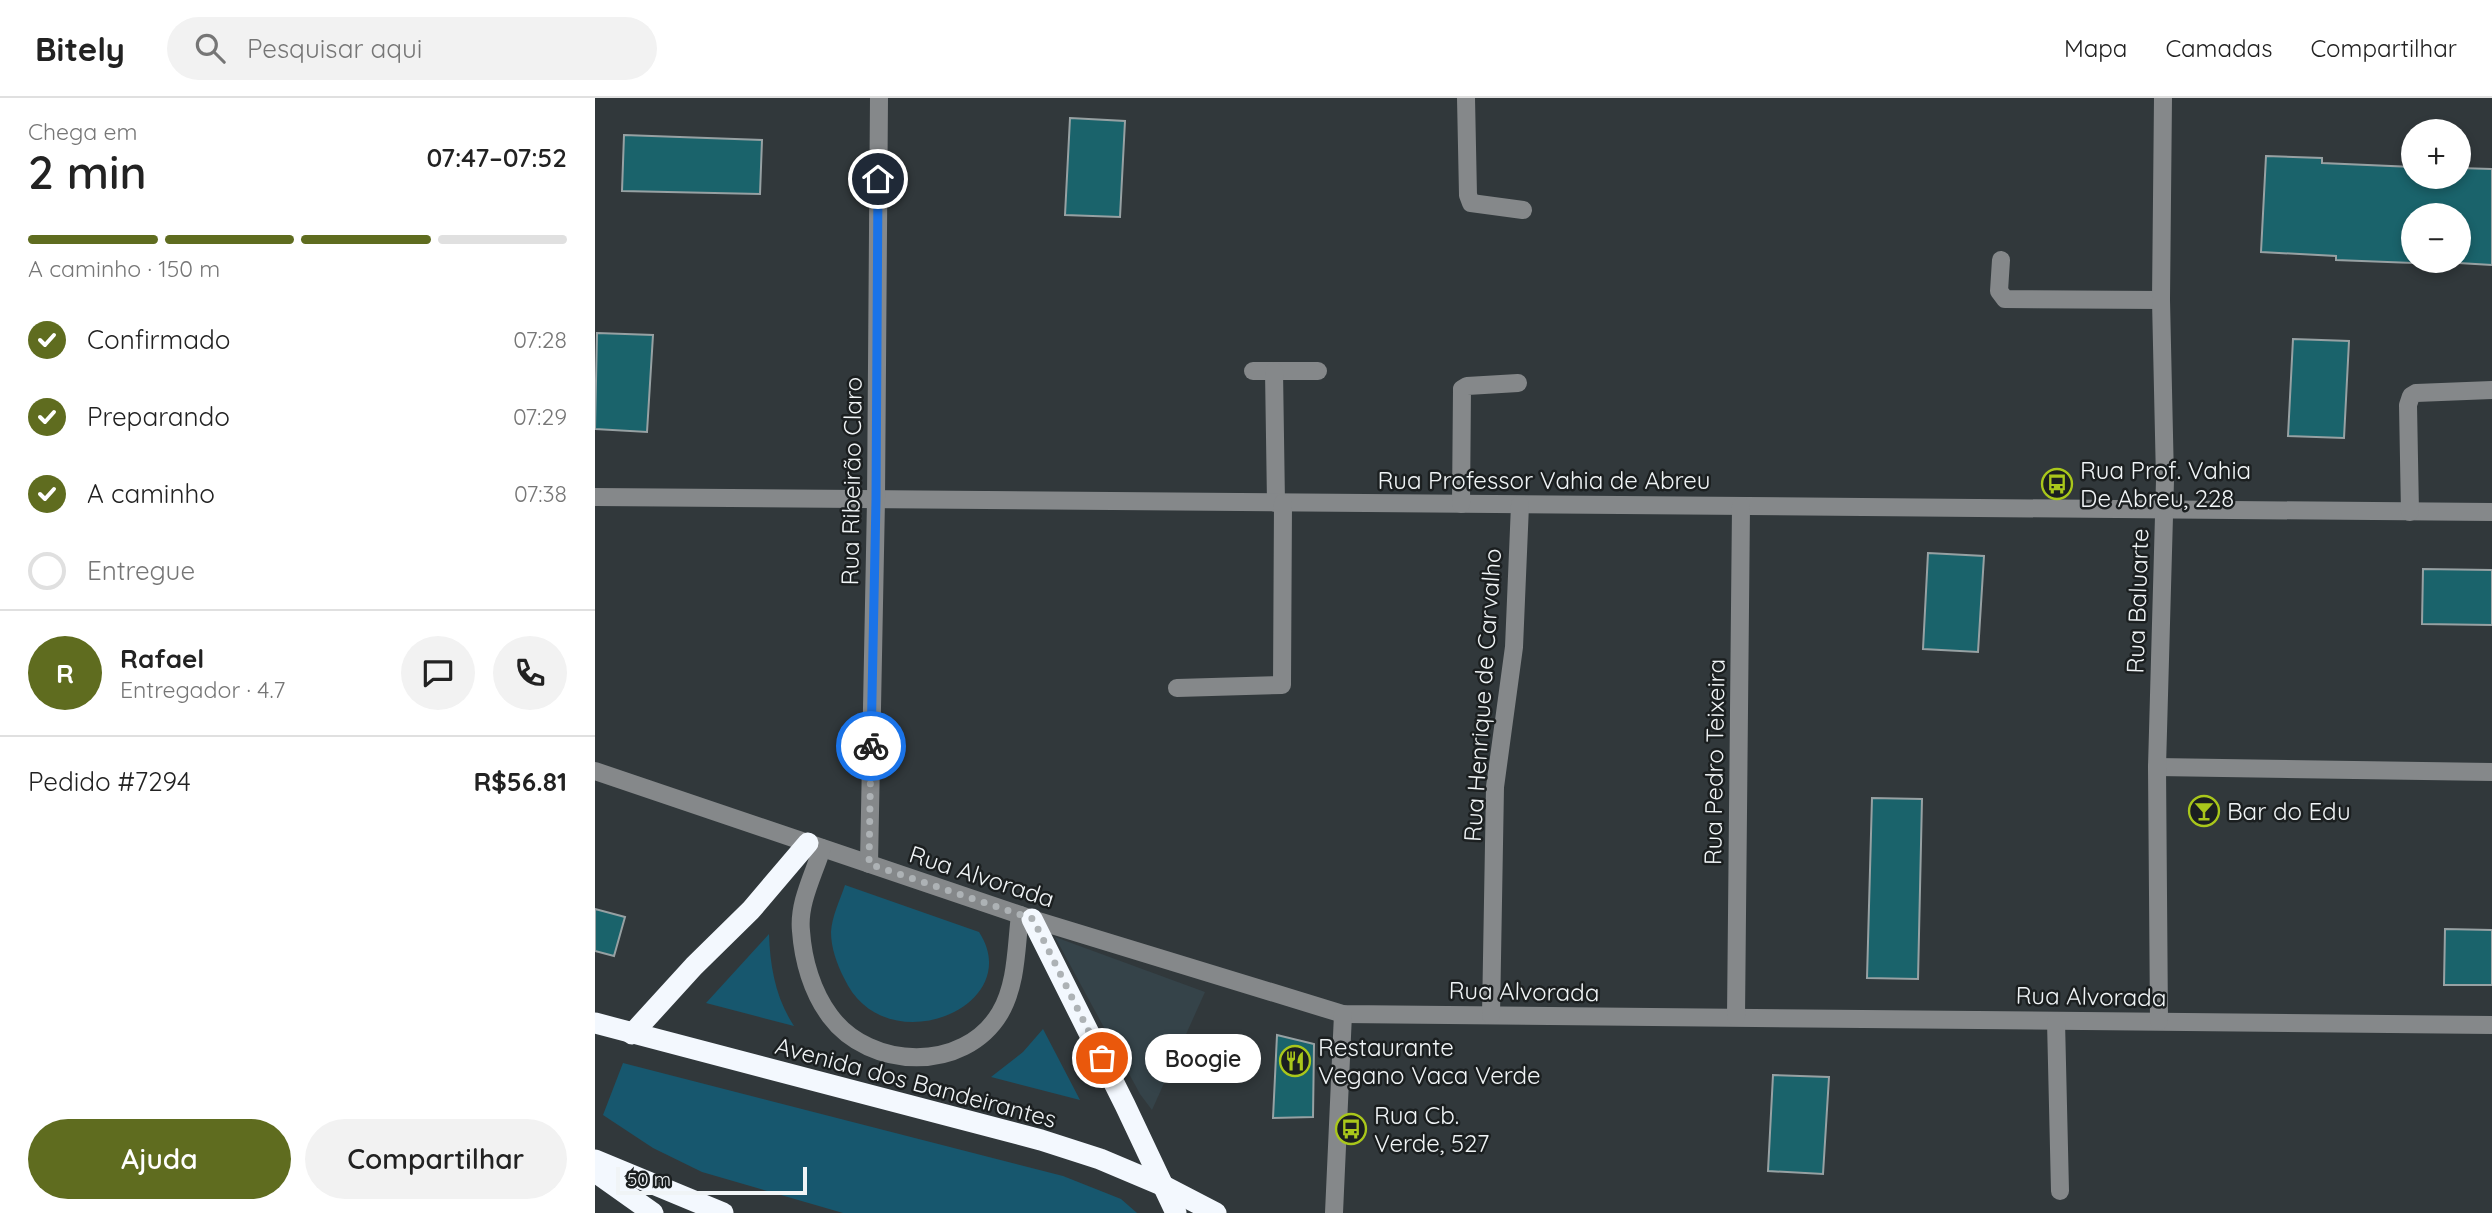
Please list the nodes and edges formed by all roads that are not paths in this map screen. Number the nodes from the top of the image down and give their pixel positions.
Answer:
1 (879, 98) edge
2 (1466, 98) edge
3 (2163, 98) edge
4 (1523, 210) dead end
5 (2001, 260) dead end
6 (2161, 300) junction
7 (1253, 371) dead end
8 (1274, 371) junction
9 (1318, 371) dead end
10 (1518, 383) dead end
11 (2492, 390) edge
12 (595, 497) edge
13 (876, 500) junction
14 (1280, 503) junction
15 (1461, 505) junction
16 (1520, 505) junction
17 (1741, 506) junction
18 (2164, 510) junction
19 (2410, 512) junction
20 (2492, 512) edge
21 (1177, 688) dead end
22 (2157, 767) junction
23 (595, 771) edge
24 (2492, 772) edge
25 (815, 846) junction
26 (869, 864) junction
27 (1026, 917) junction
28 (1343, 1014) junction
29 (1491, 1015) junction
30 (1736, 1017) junction
31 (2056, 1021) junction
32 (2159, 1021) junction
33 (595, 1023) edge
34 (2492, 1025) edge
35 (632, 1034) junction
36 (595, 1160) edge
37 (595, 1172) edge
38 (1164, 1186) junction
39 (2060, 1191) dead end
40 (653, 1213) edge
41 (723, 1213) edge
42 (1176, 1213) edge
43 (1216, 1213) edge
44 (1334, 1213) edge

1 - 13 street, Rua Ribeirão Claro
2 - 4 street
3 - 6 street, Rua Baluarte
5 - 6 street
6 - 18 street, Rua Baluarte
7 - 8 street
8 - 9 street
8 - 14 street
10 - 15 street
11 - 19 street
12 - 13 street, Rua Professor Vahia de Abreu
13 - 14 street, Rua Professor Vahia de Abreu
13 - 26 street, Rua Ribeirão Claro
14 - 15 street, Rua Professor Vahia de Abreu
14 - 21 street
15 - 16 street, Rua Professor Vahia de Abreu
16 - 17 street, Rua Professor Vahia de Abreu
16 - 29 street, Rua Henrique de Carvalho
17 - 18 street, Rua Professor Vahia de Abreu
17 - 30 street, Rua Pedro Teixeira
18 - 19 street, Rua Professor Vahia de Abreu
18 - 22 street, Rua Baluarte
19 - 20 street, Rua Professor Vahia de Abreu
22 - 24 street
22 - 32 street, Rua Baluarte
23 - 25 street, Rua Alvorada
25 - 26 street, Rua Alvorada
25 - 27 street
25 - 35 highway
26 - 27 street, Rua Alvorada
27 - 28 street, Rua Alvorada
27 - 38 highway
28 - 29 street, Rua Alvorada
28 - 44 street
29 - 30 street, Rua Alvorada
30 - 31 street, Rua Alvorada
31 - 32 street, Rua Alvorada
31 - 39 street
32 - 34 street, Rua Alvorada
33 - 35 highway, Avenida dos Bandeirantes
35 - 38 highway, Avenida dos Bandeirantes
36 - 41 highway
37 - 40 highway
38 - 42 highway
38 - 43 highway, Avenida dos Bandeirantes

